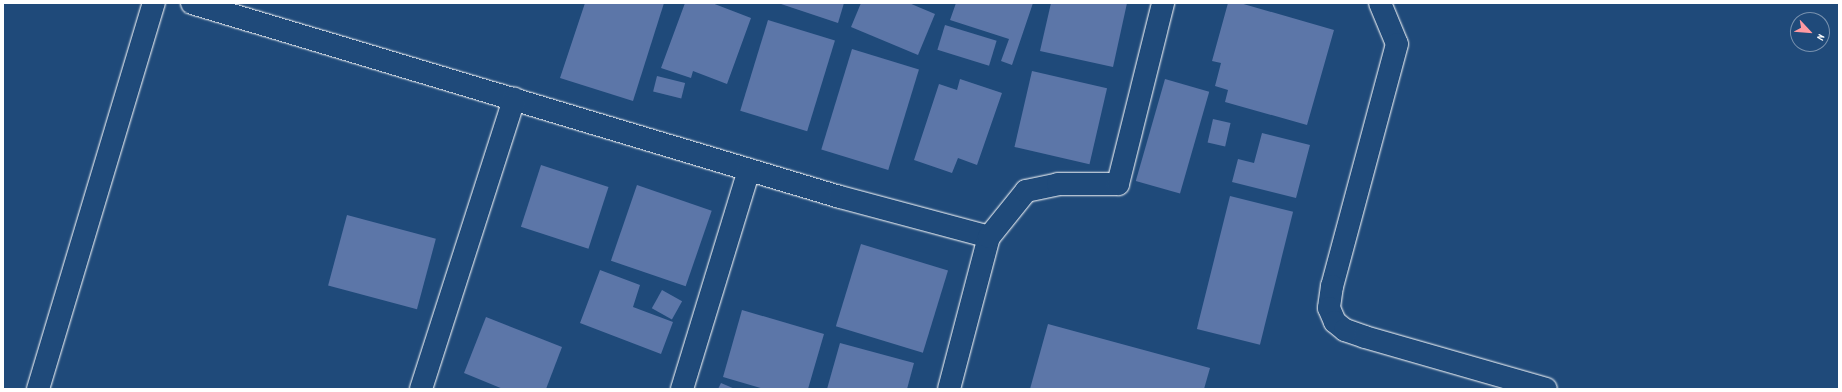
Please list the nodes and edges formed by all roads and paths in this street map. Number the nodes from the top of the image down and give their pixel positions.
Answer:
1 (154, 3) edge
2 (192, 3) edge
3 (1162, 3) edge
4 (1380, 3) edge
5 (514, 100) junction
6 (749, 170) junction
7 (989, 237) junction
8 (1484, 380) edge
9 (38, 389) edge
10 (421, 389) edge
11 (682, 389) edge
12 (949, 389) edge
13 (1546, 389) edge

1 - 9 street
2 - 5 street
3 - 7 street
4 - 8 street
5 - 6 street
5 - 10 street
6 - 7 street
6 - 11 street
7 - 12 street
8 - 13 street

